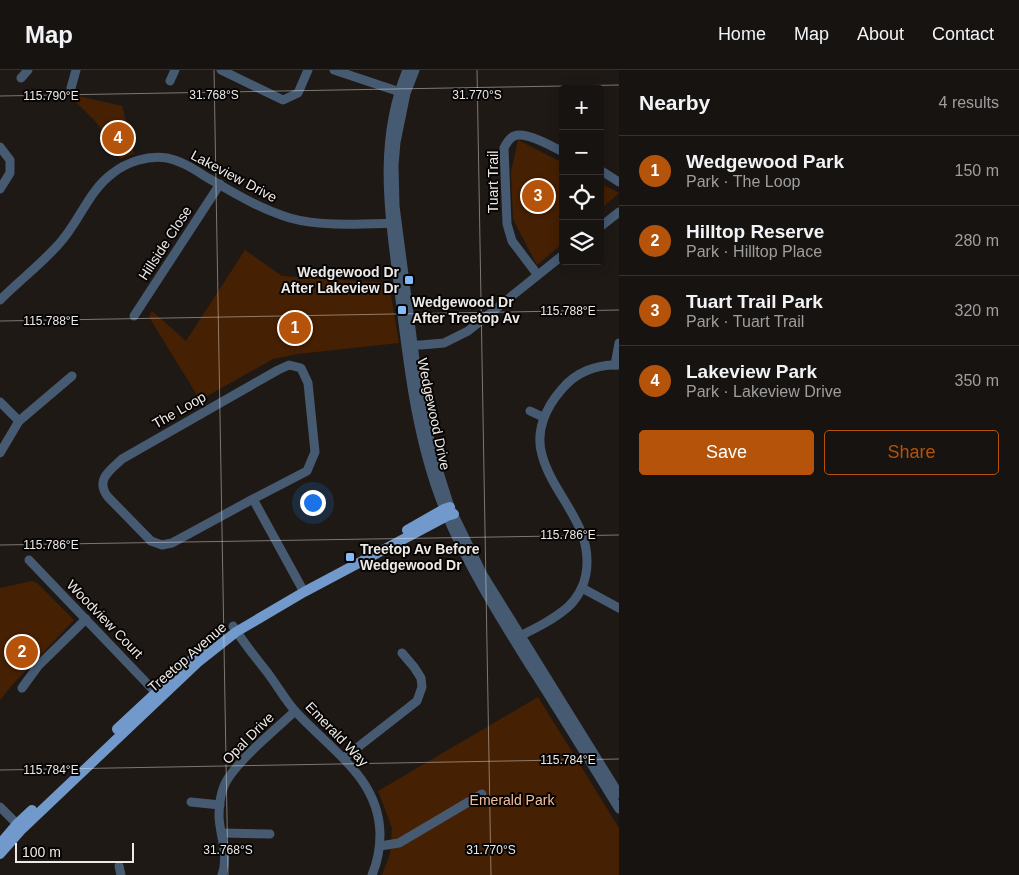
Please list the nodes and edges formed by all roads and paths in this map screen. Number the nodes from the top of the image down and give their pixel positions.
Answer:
1 (28, 70) edge
2 (76, 70) edge
3 (175, 70) edge
4 (221, 70) edge
5 (308, 70) edge
6 (334, 70) edge
7 (407, 70) edge
8 (415, 70) edge
9 (20, 78) dead end
10 (170, 81) dead end
11 (71, 88) dead end
12 (403, 92) junction
13 (0, 147) edge
14 (559, 150) edge
15 (604, 173) edge
16 (619, 182) edge
17 (220, 184) junction
18 (0, 190) edge
19 (619, 212) edge
20 (393, 223) junction
21 (604, 224) edge
22 (559, 258) edge
23 (537, 274) junction
24 (0, 300) edge
25 (134, 316) dead end
26 (619, 343) edge
27 (410, 345) junction
28 (617, 365) edge
29 (72, 376) dead end
30 (0, 402) edge
31 (530, 411) dead end
32 (543, 417) junction
33 (19, 421) junction
34 (0, 453) edge
35 (253, 499) junction
36 (449, 511) junction
37 (29, 560) dead end
38 (582, 588) junction
39 (303, 589) junction
40 (619, 608) edge
41 (86, 619) junction
42 (234, 629) junction
43 (517, 638) junction
44 (402, 653) dead end
45 (22, 688) dead end
46 (158, 695) junction
47 (295, 711) junction
48 (344, 758) junction
49 (482, 794) dead end
50 (619, 794) edge
51 (190, 802) dead end
52 (220, 805) junction
53 (0, 807) edge
54 (619, 809) edge
55 (19, 827) junction
56 (222, 833) junction
57 (270, 834) dead end
58 (0, 844) edge
59 (380, 846) junction
60 (0, 854) edge
61 (222, 875) edge
62 (372, 875) edge

1 - 9 street
2 - 11 street
3 - 10 street
4 - 5 street
6 - 12 street
7 - 12 street, Wedgewood Drive
8 - 12 street, Wedgewood Drive
12 - 20 street, Wedgewood Drive
13 - 18 street
14 - 23 street, Tuart Trail
15 - 16 street
17 - 20 street, Lakeview Drive
17 - 24 street, Lakeview Drive
17 - 25 street, Hillside Close
19 - 21 street
20 - 27 street, Wedgewood Drive
22 - 23 street
23 - 27 street
26 - 28 street
27 - 36 street, Wedgewood Drive
28 - 32 street
29 - 33 street
30 - 33 street
31 - 32 street
32 - 38 street
33 - 34 street
35 - 35 street, The Loop
35 - 39 street
36 - 39 main road, Treetop Avenue
36 - 43 street, Wedgewood Drive
37 - 41 street, Woodview Court
38 - 40 street
38 - 43 street
39 - 42 main road, Treetop Avenue
41 - 45 street
41 - 46 street, Woodview Court
42 - 46 main road, Treetop Avenue
42 - 47 street, Emerald Way
43 - 50 street, Wedgewood Drive
43 - 54 street, Wedgewood Drive
44 - 48 street
46 - 55 main road, Treetop Avenue
47 - 48 street, Emerald Way
47 - 52 street, Opal Drive
48 - 59 street, Emerald Way
49 - 59 street
51 - 52 street
52 - 56 street, Opal Drive
53 - 55 street
55 - 58 main road, Treetop Avenue
55 - 60 main road, Treetop Avenue
56 - 57 street
56 - 61 street, Opal Drive
59 - 62 street, Emerald Way

